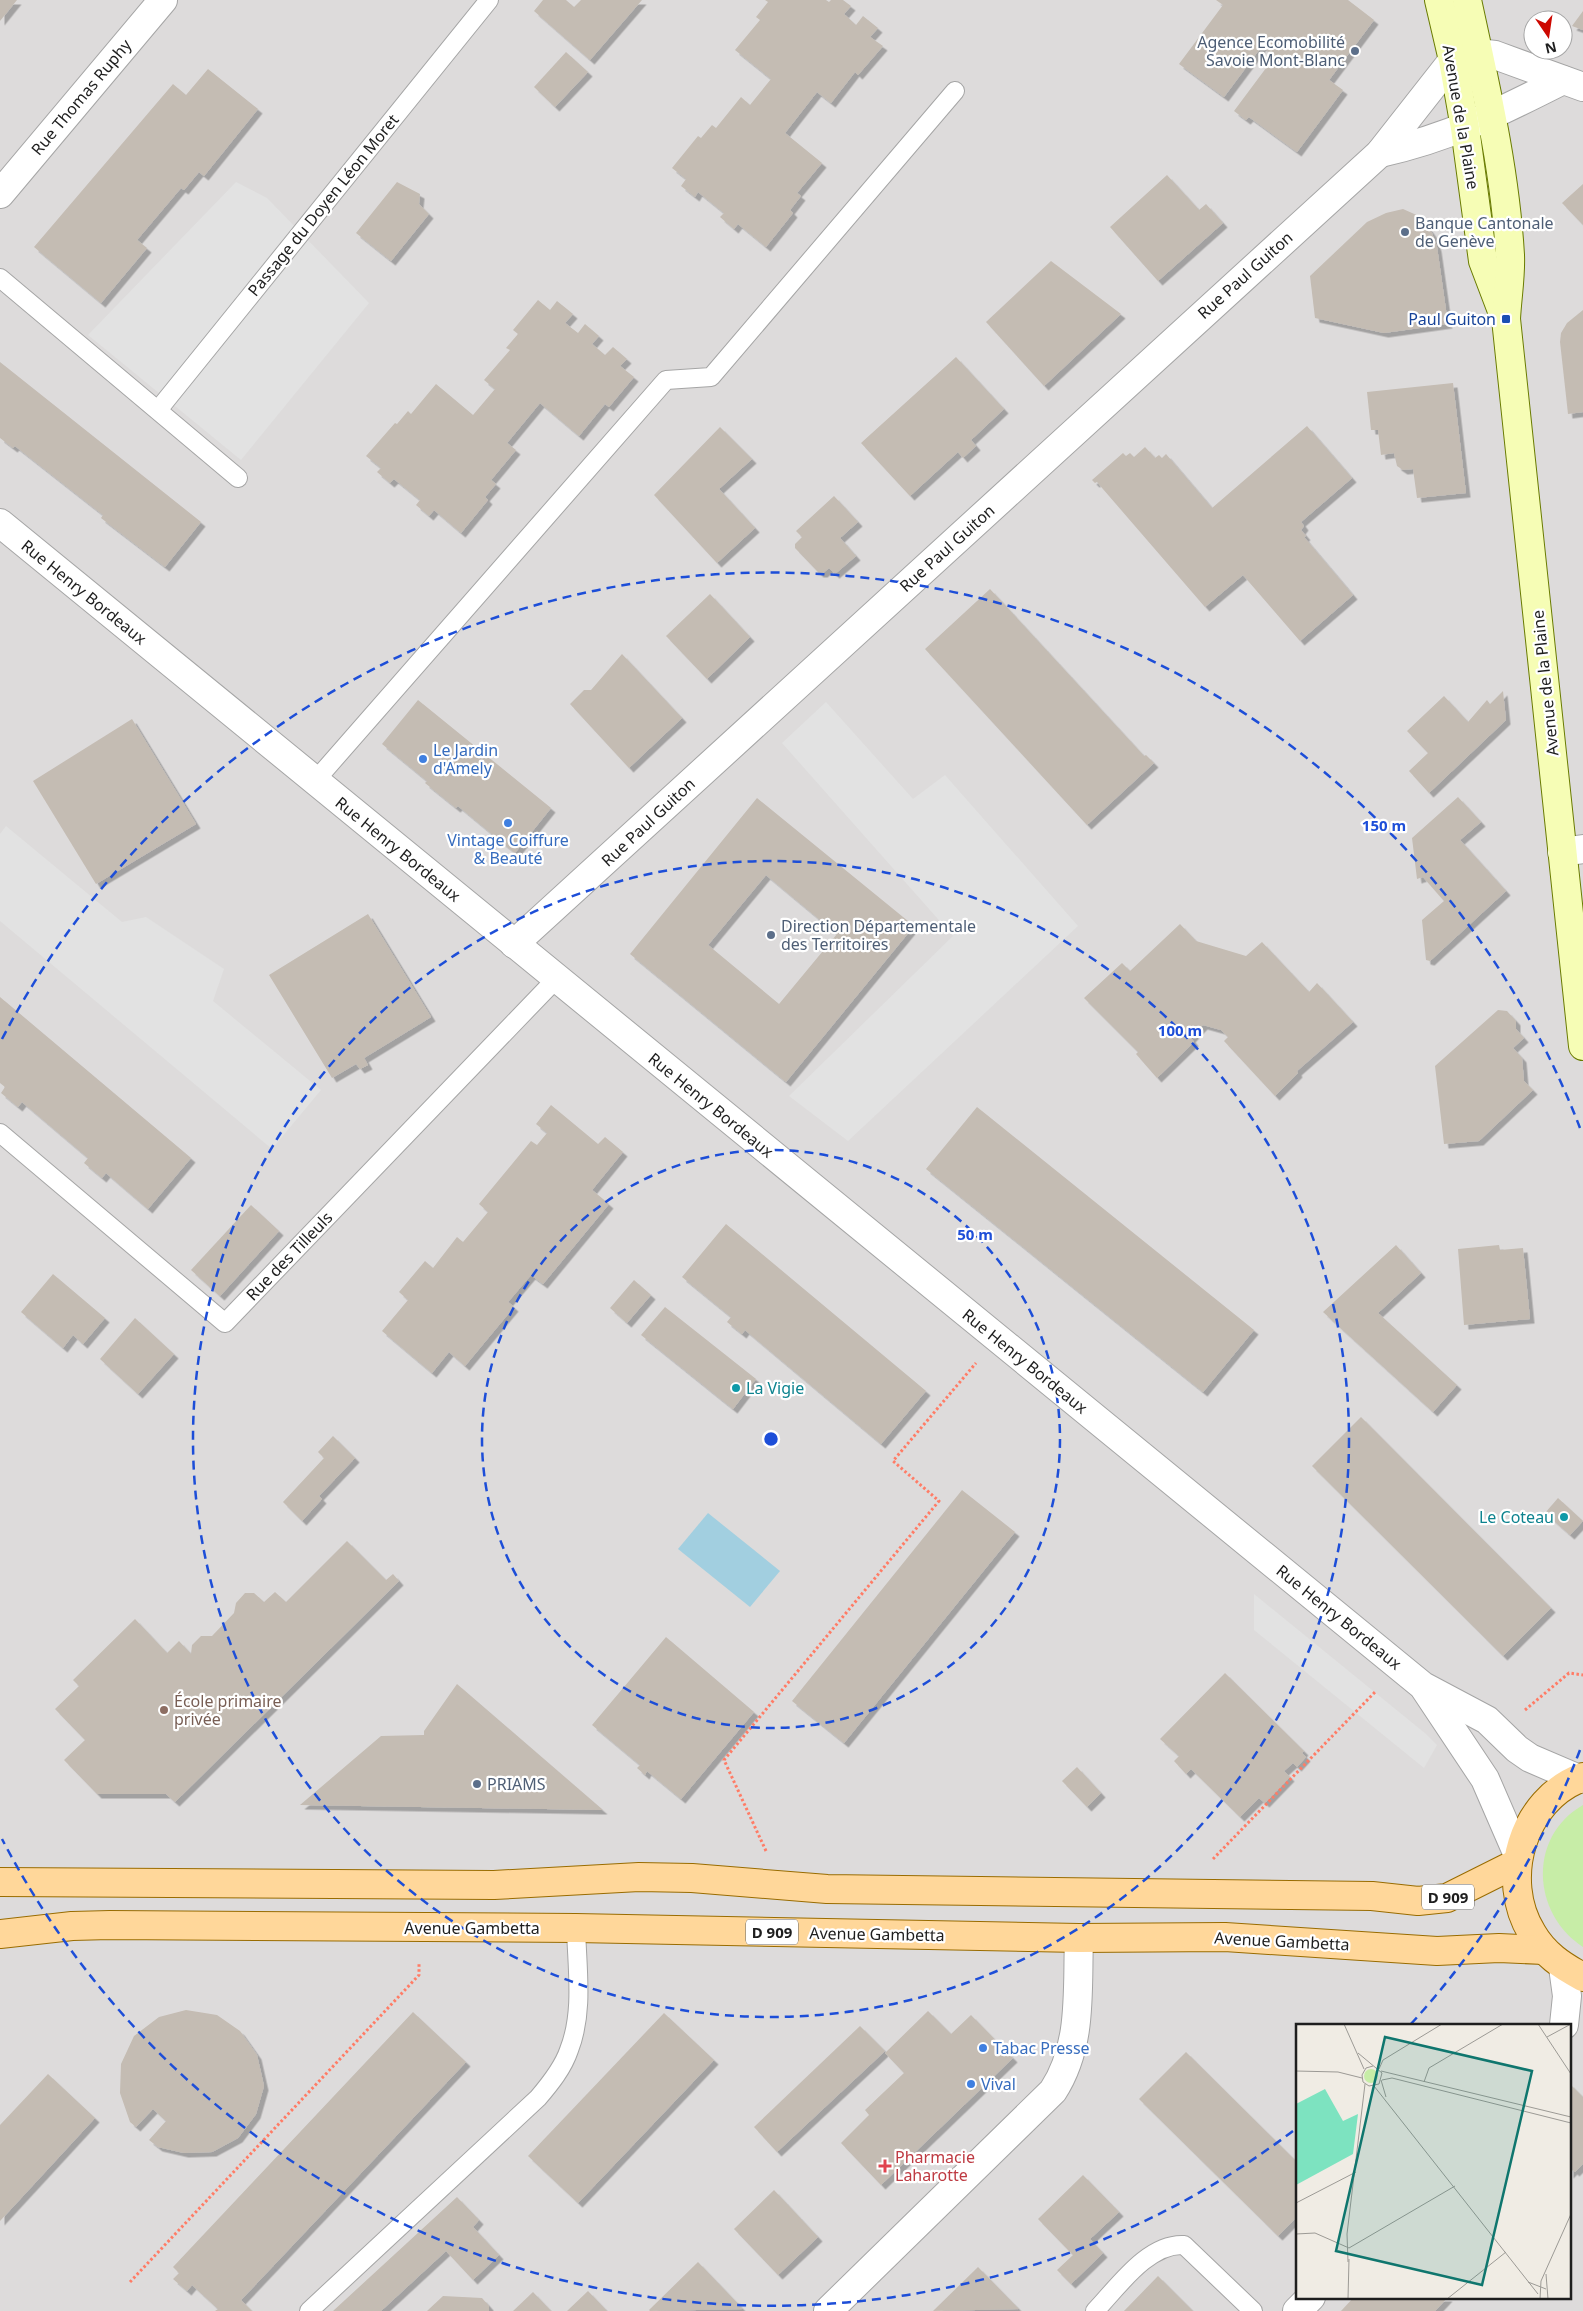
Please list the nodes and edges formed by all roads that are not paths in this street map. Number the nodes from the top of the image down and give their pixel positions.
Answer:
1 (163, 0) edge
2 (489, 0) edge
3 (1439, 0) edge
4 (1467, 0) edge
5 (1466, 57) junction
6 (1573, 84) edge
7 (955, 91) dead end
8 (1492, 117) junction
9 (1465, 128) junction
10 (1380, 153) junction
11 (0, 194) edge
12 (0, 278) edge
13 (1506, 319) junction
14 (158, 410) junction
15 (238, 478) dead end
16 (0, 523) edge
17 (315, 781) junction
18 (1572, 851) edge
19 (514, 944) junction
20 (557, 978) junction
21 (1583, 1046) edge
22 (0, 1133) edge
23 (1423, 1686) junction
24 (1581, 1778) edge
25 (1518, 1859) junction
26 (0, 1882) edge
27 (576, 1928) junction
28 (0, 1934) edge
29 (1079, 1938) junction
30 (1563, 1965) edge
31 (1564, 2024) edge
32 (1310, 2298) edge
33 (309, 2311) edge
34 (828, 2311) edge
35 (1095, 2311) edge
36 (1253, 2311) edge
37 (1297, 2311) edge

1 - 11 street, Rue Thomas Ruphy
2 - 14 lane, Passage du Doyen Léon Moret
3 - 5 main road, Avenue de la Plaine
4 - 5 main road, Avenue de la Plaine
5 - 6 street
5 - 8 main road, Avenue de la Plaine
5 - 9 main road, Avenue de la Plaine
5 - 10 street, Rue Paul Guiton
6 - 8 street
7 - 17 lane
8 - 9 street
8 - 13 main road, Avenue de la Plaine
9 - 10 street
9 - 13 main road, Avenue de la Plaine
10 - 19 street, Rue Paul Guiton
12 - 14 lane
13 - 18 main road, Avenue de la Plaine
14 - 15 lane
16 - 17 street, Rue Henry Bordeaux
17 - 19 street, Rue Henry Bordeaux
18 - 21 main road, Avenue de la Plaine
19 - 20 street, Rue Henry Bordeaux
20 - 22 lane, Rue des Tilleuls
20 - 23 street, Rue Henry Bordeaux
23 - 24 street, Rue Henry Bordeaux
23 - 25 street, Rue Henry Bordeaux
24 - 25 main road
25 - 26 main road, D 909
25 - 30 main road
27 - 28 main road, Avenue Gambetta / D 909
27 - 29 main road, Avenue Gambetta / D 909
27 - 33 lane
29 - 30 main road, Avenue Gambetta / D 909
29 - 34 street
30 - 31 street
32 - 37 street
35 - 36 lane

